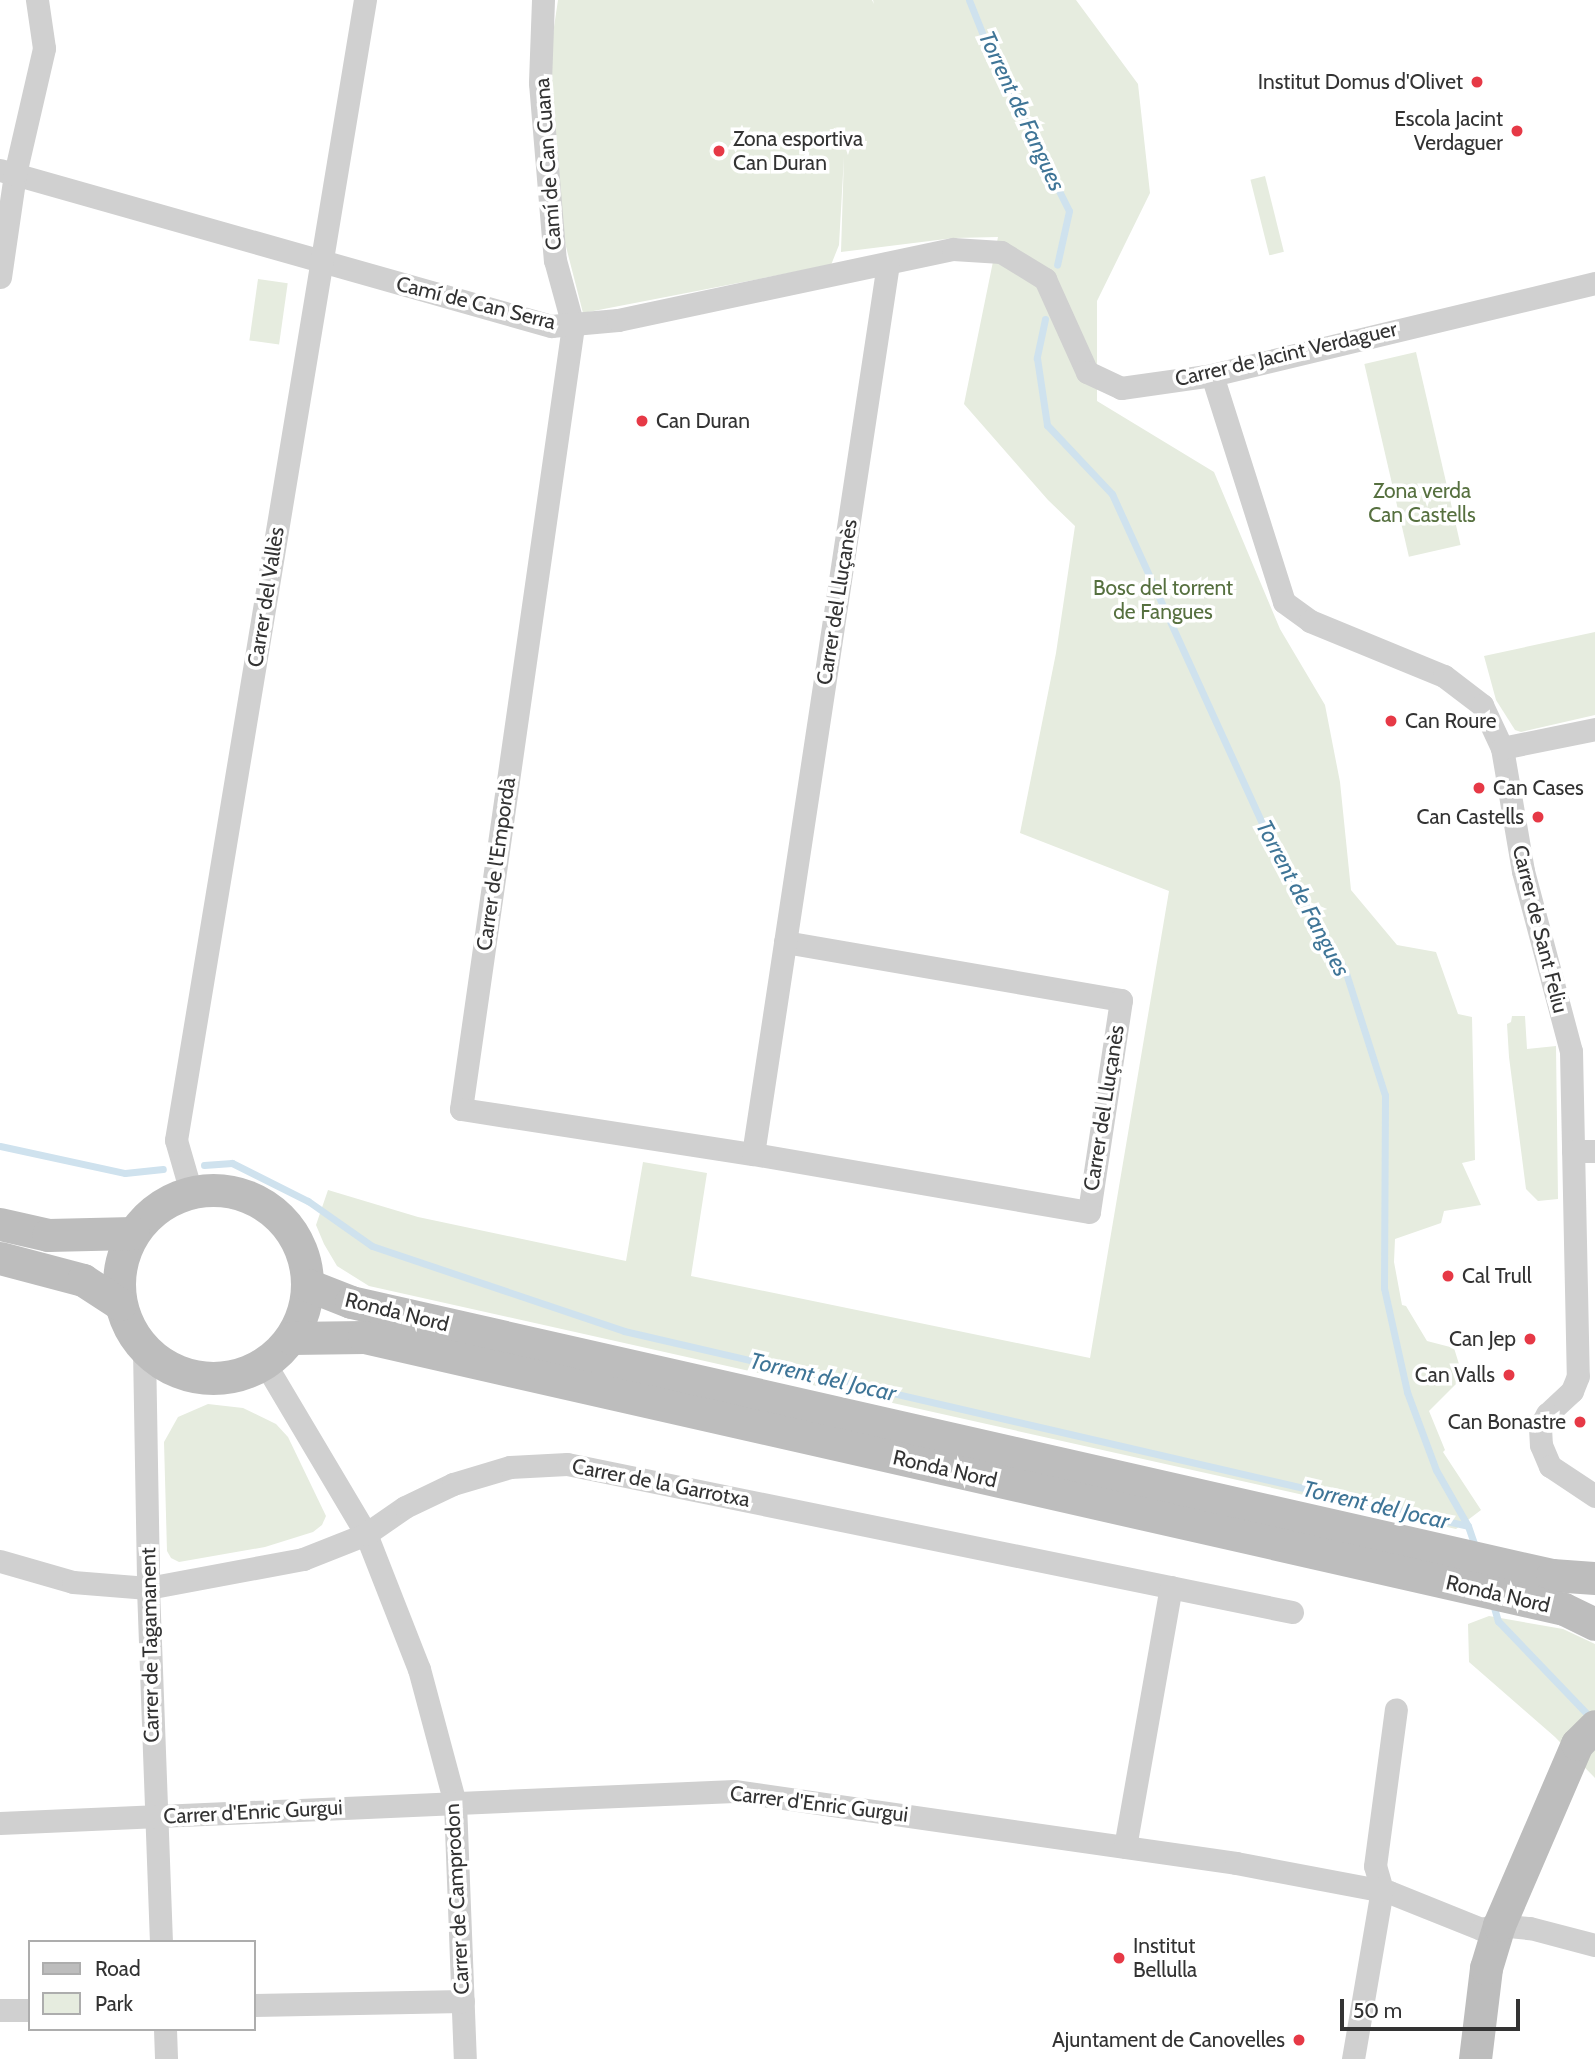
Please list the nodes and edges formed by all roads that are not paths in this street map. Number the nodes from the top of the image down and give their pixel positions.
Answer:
1 (37, 0) edge
2 (365, 0) edge
3 (543, 0) edge
4 (8, 172) edge
5 (1002, 252) joint
6 (321, 263) junction
7 (888, 263) junction
8 (0, 277) edge
9 (1595, 283) edge
10 (573, 326) junction
11 (1212, 375) junction
12 (1595, 729) edge
13 (1502, 748) junction
14 (785, 942) junction
15 (1584, 1151) edge
16 (753, 1154) junction
17 (191, 1192) junction
18 (0, 1224) edge
19 (133, 1233) junction
20 (0, 1258) edge
21 (308, 1285) junction
22 (120, 1304) junction
23 (291, 1338) junction
24 (144, 1349) junction
25 (264, 1362) junction
26 (1595, 1496) edge
27 (366, 1534) junction
28 (0, 1562) edge
29 (1595, 1578) edge
30 (1171, 1587) junction
31 (148, 1588) junction
32 (1293, 1612) dead end
33 (1595, 1625) edge
34 (1396, 1710) dead end
35 (1592, 1728) edge
36 (455, 1803) junction
37 (155, 1816) junction
38 (0, 1824) edge
39 (1125, 1847) junction
40 (1382, 1890) junction
41 (1499, 1925) junction
42 (161, 1940) edge
43 (1595, 1945) edge
44 (463, 2001) junction
45 (256, 2005) edge
46 (0, 2010) edge
47 (28, 2010) edge
48 (165, 2031) edge
49 (166, 2059) edge
50 (465, 2059) edge
51 (1353, 2059) edge
52 (1475, 2059) edge

1 - 4 street
2 - 6 street, Carrer del Vallès
3 - 10 street, Camí de Can Cuana
4 - 6 street, Camí de Can Serra
4 - 8 street
5 - 7 street, Camí de Can Serra
5 - 11 street, Carrer de Jacint Verdaguer
6 - 10 street, Camí de Can Serra
6 - 17 street, Carrer del Vallès
7 - 10 street, Camí de Can Serra
7 - 14 street, Carrer del Lluçanès
9 - 11 street, Carrer de Jacint Verdaguer
10 - 16 street, Carrer de l'Empordà
11 - 13 street, Carrer de Sant Feliu
12 - 13 street
13 - 15 street, Carrer de Sant Feliu
14 - 16 street, Carrer del Lluçanès
14 - 16 street, Carrer del Lluçanès
15 - 26 street, Carrer de Sant Feliu
17 - 19 main road
17 - 21 main road
18 - 19 main road
19 - 22 main road
20 - 22 main road
21 - 23 main road
21 - 29 main road, Ronda Nord
22 - 24 main road
23 - 25 main road
23 - 33 main road, Ronda Nord
24 - 25 main road
24 - 31 street, Carrer de Tagamanent
25 - 27 street, Carrer de Camprodon
27 - 30 street, Carrer de la Garrotxa
27 - 31 street, Carrer de la Garrotxa
27 - 36 street, Carrer de Camprodon
28 - 31 street, Carrer de la Garrotxa
30 - 32 street, Carrer de la Garrotxa
30 - 39 street
31 - 37 street, Carrer de Tagamanent
34 - 40 street
35 - 41 main road
36 - 37 street, Carrer d'Enric Gurgui
36 - 39 street, Carrer d'Enric Gurgui
36 - 44 street, Carrer de Camprodon
37 - 38 street, Carrer d'Enric Gurgui
37 - 42 street, Carrer de Tagamanent
39 - 40 street, Carrer d'Enric Gurgui
40 - 41 street, Carrer d'Enric Gurgui
40 - 51 street
41 - 43 street, Carrer d'Enric Gurgui
41 - 52 main road
44 - 45 street
44 - 50 street, Carrer de Camprodon
46 - 47 street
48 - 49 street

